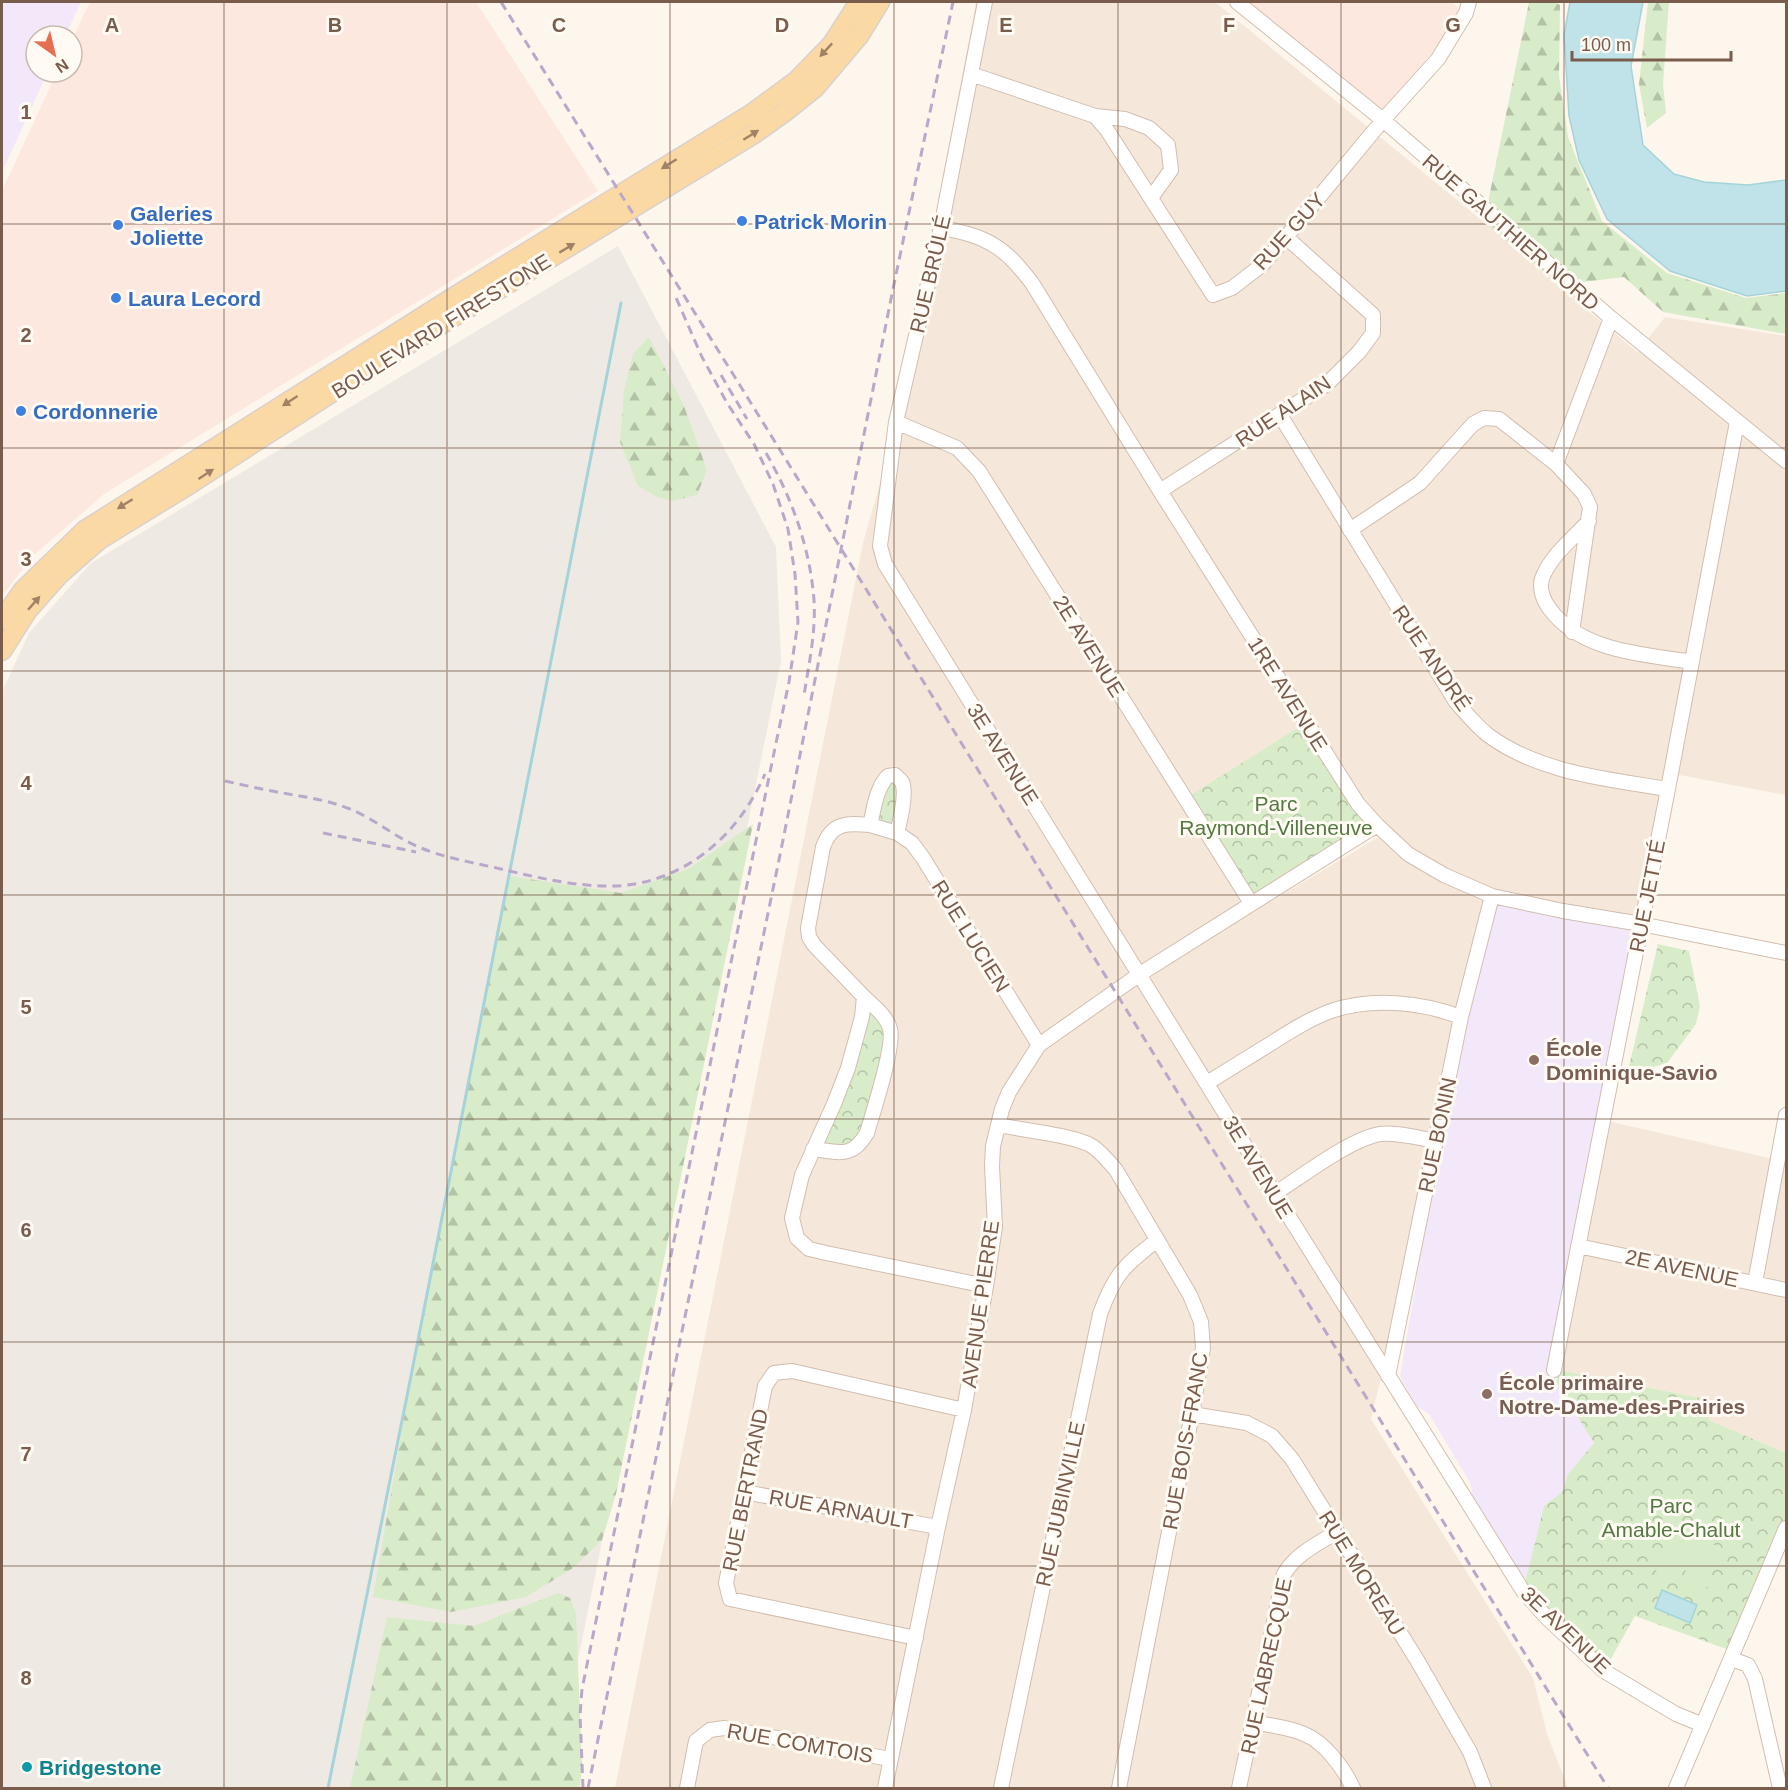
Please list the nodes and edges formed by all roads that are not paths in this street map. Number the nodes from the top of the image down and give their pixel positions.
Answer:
1 (859, 2) edge
2 (880, 2) edge
3 (985, 2) edge
4 (1237, 2) edge
5 (1469, 2) edge
6 (971, 74) junction
7 (1095, 116) junction
8 (1383, 120) junction
9 (1151, 198) junction
10 (941, 227) junction
11 (1286, 237) junction
12 (1611, 318) junction
13 (1280, 415) junction
14 (896, 422) junction
15 (1737, 422) junction
16 (1786, 461) edge
17 (1556, 464) junction
18 (1160, 491) junction
19 (1589, 521) junction
20 (1350, 530) junction
21 (880, 546) joint
22 (2, 620) edge
23 (1572, 632) junction
24 (2, 651) edge
25 (1692, 662) junction
26 (1668, 789) junction
27 (870, 825) junction
28 (1377, 825) junction
29 (897, 833) junction
30 (1492, 896) junction
31 (1251, 903) junction
32 (1641, 924) junction
33 (1786, 953) edge
34 (1140, 974) junction
35 (864, 997) junction
36 (1461, 1017) junction
37 (1039, 1045) junction
38 (1207, 1083) junction
39 (1786, 1114) edge
40 (998, 1125) junction
41 (1436, 1141) junction
42 (813, 1149) junction
43 (1274, 1194) junction
44 (1157, 1240) junction
45 (1578, 1246) junction
46 (1755, 1283) junction
47 (986, 1286) junction
48 (1786, 1290) edge
49 (1554, 1370) dead end
50 (1388, 1376) junction
51 (964, 1410) junction
52 (1192, 1414) junction
53 (744, 1492) junction
54 (938, 1527) junction
55 (1786, 1528) edge
56 (1337, 1532) junction
57 (916, 1638) junction
58 (1732, 1659) junction
59 (1254, 1722) junction
60 (1703, 1725) junction
61 (890, 1759) junction
62 (687, 1788) edge
63 (885, 1788) edge
64 (1001, 1788) edge
65 (1119, 1788) edge
66 (1239, 1788) edge
67 (1353, 1788) edge
68 (1484, 1788) edge
69 (1676, 1788) edge
70 (1780, 1788) edge

1 -> 22 main road, BOULEVARD FIRESTONE
24 -> 2 main road, BOULEVARD FIRESTONE
3 - 6 street, RUE BRÛLÉ
4 - 8 street, RUE GAUTHIER NORD
5 - 8 street, RUE GUY
6 - 7 street
6 - 10 street, RUE BRÛLÉ
7 - 9 street, RUE GUY
7 - 9 street
8 - 11 street, RUE GUY
8 - 12 street, RUE GAUTHIER NORD
9 - 11 street, RUE GUY
10 - 14 street, RUE BRÛLÉ
10 - 18 street, 1RE AVENUE
11 - 13 street, RUE ALAIN
12 - 15 street, RUE GAUTHIER NORD
12 - 17 street
13 - 18 street, RUE ALAIN
13 - 20 street, RUE ANDRÉ
14 - 21 street, RUE BRÛLÉ
14 - 31 street, 2E AVENUE
15 - 16 street, RUE GAUTHIER NORD
15 - 25 street, RUE JETTÉ
17 - 19 street
17 - 20 street
18 - 28 street, 1RE AVENUE
19 - 23 street
19 - 23 street
20 - 26 street, RUE ANDRÉ
21 - 34 street, 3E AVENUE
23 - 25 street
25 - 26 street, RUE JETTÉ
26 - 32 street, RUE JETTÉ
27 - 29 street, RUE LUCIEN
27 - 29 street
27 - 35 street, RUE LUCIEN
28 - 30 street, 1RE AVENUE
28 - 31 street, AVENUE PIERRE
29 - 37 street, RUE LUCIEN
30 - 32 street, 1RE AVENUE
30 - 36 street, RUE BONIN
31 - 34 street, AVENUE PIERRE
32 - 33 street, 1RE AVENUE
32 - 45 street, RUE JETTÉ
34 - 37 street, AVENUE PIERRE
34 - 38 street, 3E AVENUE
35 - 42 street
35 - 42 street, RUE LUCIEN
36 - 38 street
36 - 41 street, RUE BONIN
37 - 40 street, AVENUE PIERRE
38 - 43 street, 3E AVENUE
39 - 46 street
40 - 44 street, RUE BOIS-FRANC
40 - 47 street, AVENUE PIERRE
41 - 43 street
41 - 50 street, RUE BONIN
42 - 47 street
43 - 50 street, 3E AVENUE
44 - 52 street, RUE BOIS-FRANC
44 - 64 street, RUE JUBINVILLE
45 - 46 street, 2E AVENUE
45 - 49 street, RUE JETTÉ
46 - 48 street, 2E AVENUE
47 - 51 street, AVENUE PIERRE
50 - 60 street, 3E AVENUE
51 - 53 street, RUE BERTRAND
51 - 54 street, AVENUE PIERRE
52 - 56 street, RUE MOREAU
52 - 65 street, RUE BOIS-FRANC
53 - 54 street, RUE ARNAULT
53 - 57 street, RUE BERTRAND
54 - 57 street, AVENUE PIERRE
55 - 58 street
56 - 59 street, RUE LABRECQUE
56 - 68 street, RUE MOREAU
57 - 61 street, AVENUE PIERRE
58 - 60 street
58 - 70 street
59 - 66 street, RUE LABRECQUE
59 - 67 street
60 - 69 street
61 - 62 street, RUE COMTOIS
61 - 63 street, AVENUE PIERRE

